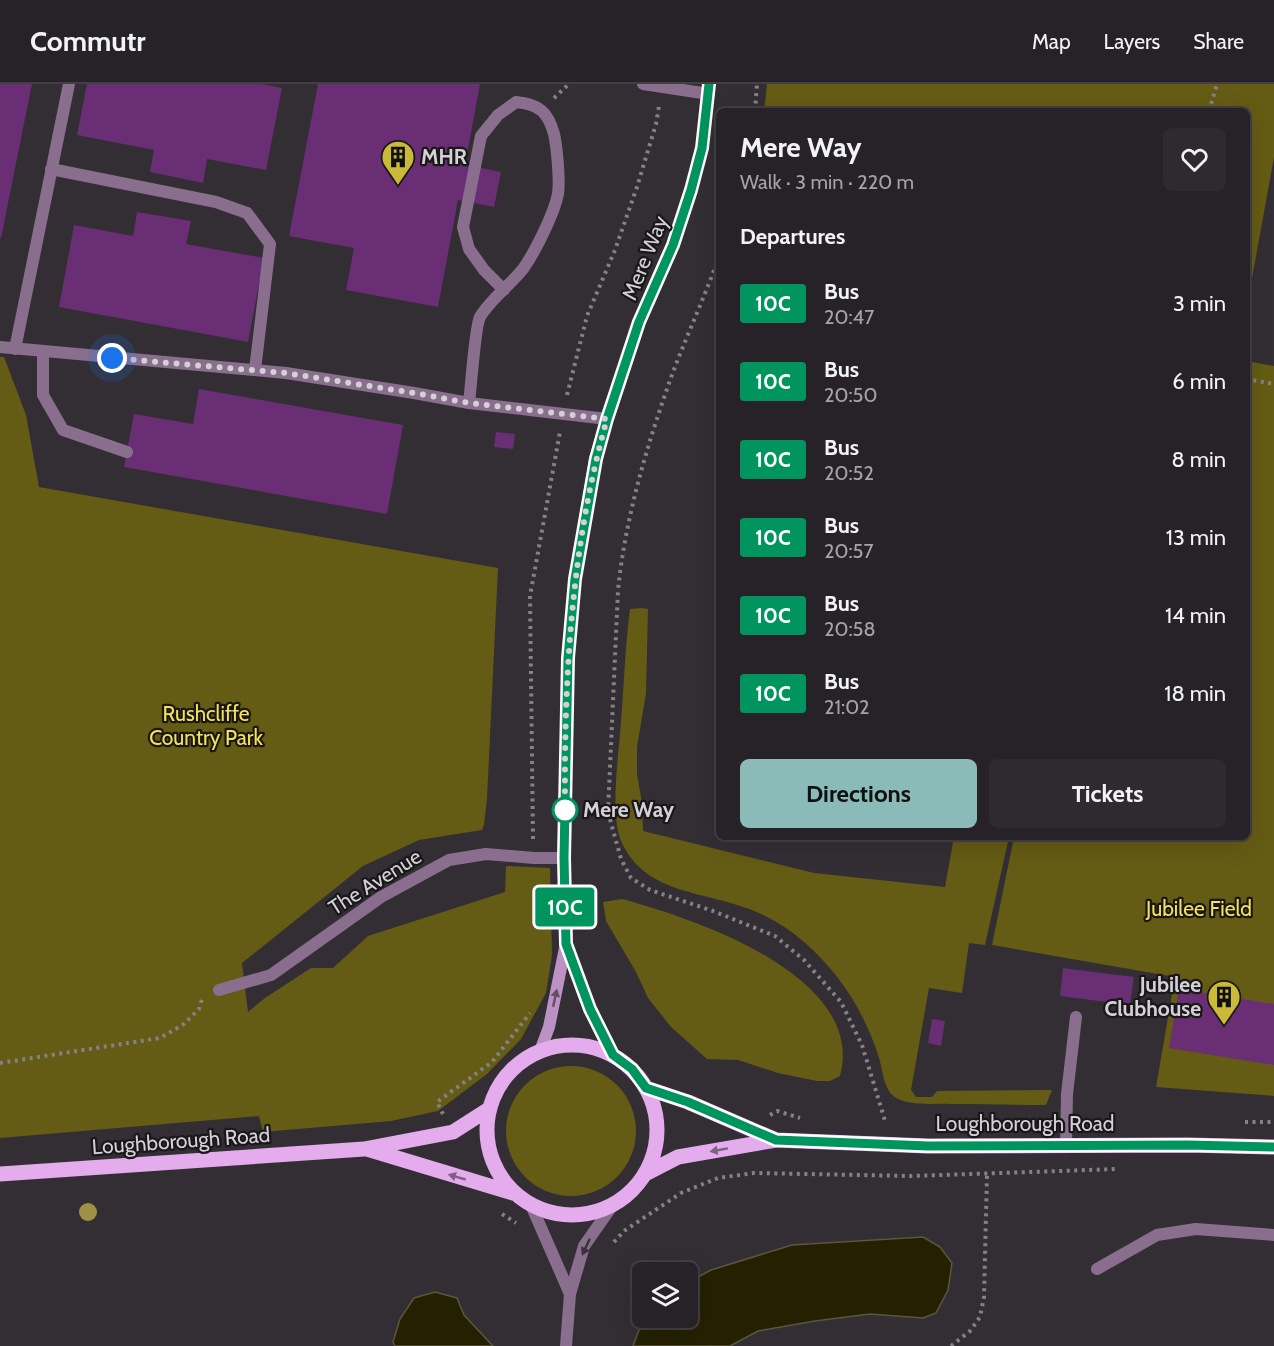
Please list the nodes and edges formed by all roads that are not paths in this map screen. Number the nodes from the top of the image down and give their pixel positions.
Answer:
1 (69, 84) edge
2 (643, 84) edge
3 (709, 89) edge
4 (51, 169) junction
5 (504, 290) junction
6 (0, 347) edge
7 (15, 349) junction
8 (43, 352) junction
9 (255, 370) junction
10 (469, 403) junction
11 (607, 419) junction
12 (127, 452) dead end
13 (564, 858) junction
14 (566, 944) junction
15 (219, 990) road end
16 (1076, 1017) dead end
17 (540, 1051) junction
18 (613, 1055) junction
19 (646, 1088) junction
20 (489, 1109) junction
21 (776, 1140) junction
22 (1066, 1145) junction
23 (1274, 1147) edge
24 (364, 1149) junction
25 (0, 1174) edge
26 (645, 1174) junction
27 (513, 1193) junction
28 (531, 1206) junction
29 (612, 1206) junction
30 (1274, 1235) edge
31 (1097, 1269) dead end
32 (570, 1294) junction
33 (566, 1346) edge

1 - 4 street
2 - 3 street
3 - 11 street, Mere Way
4 - 7 street
4 - 9 street
5 - 5 street
5 - 10 street
6 - 7 street
7 - 8 street
8 - 9 street
8 - 12 street
9 - 10 street
10 - 11 street
11 - 13 street, Mere Way
13 - 14 street, Mere Way
13 - 15 street, The Avenue
17 -> 14 street, Mere Way
14 - 18 street, Mere Way
16 - 22 street
17 - 18 main road
17 - 20 main road
18 - 19 main road
19 - 21 main road, Loughborough Road
19 - 26 main road
20 - 24 main road, Loughborough Road
20 - 27 main road
21 - 22 main road, Loughborough Road
21 -> 26 main road, Loughborough Road
22 - 23 main road, Loughborough Road
24 - 25 main road, Loughborough Road
27 -> 24 main road, Loughborough Road
26 - 29 main road
27 - 28 main road
28 - 29 main road
28 - 32 street
29 - 32 street
30 - 31 street
32 - 33 street

